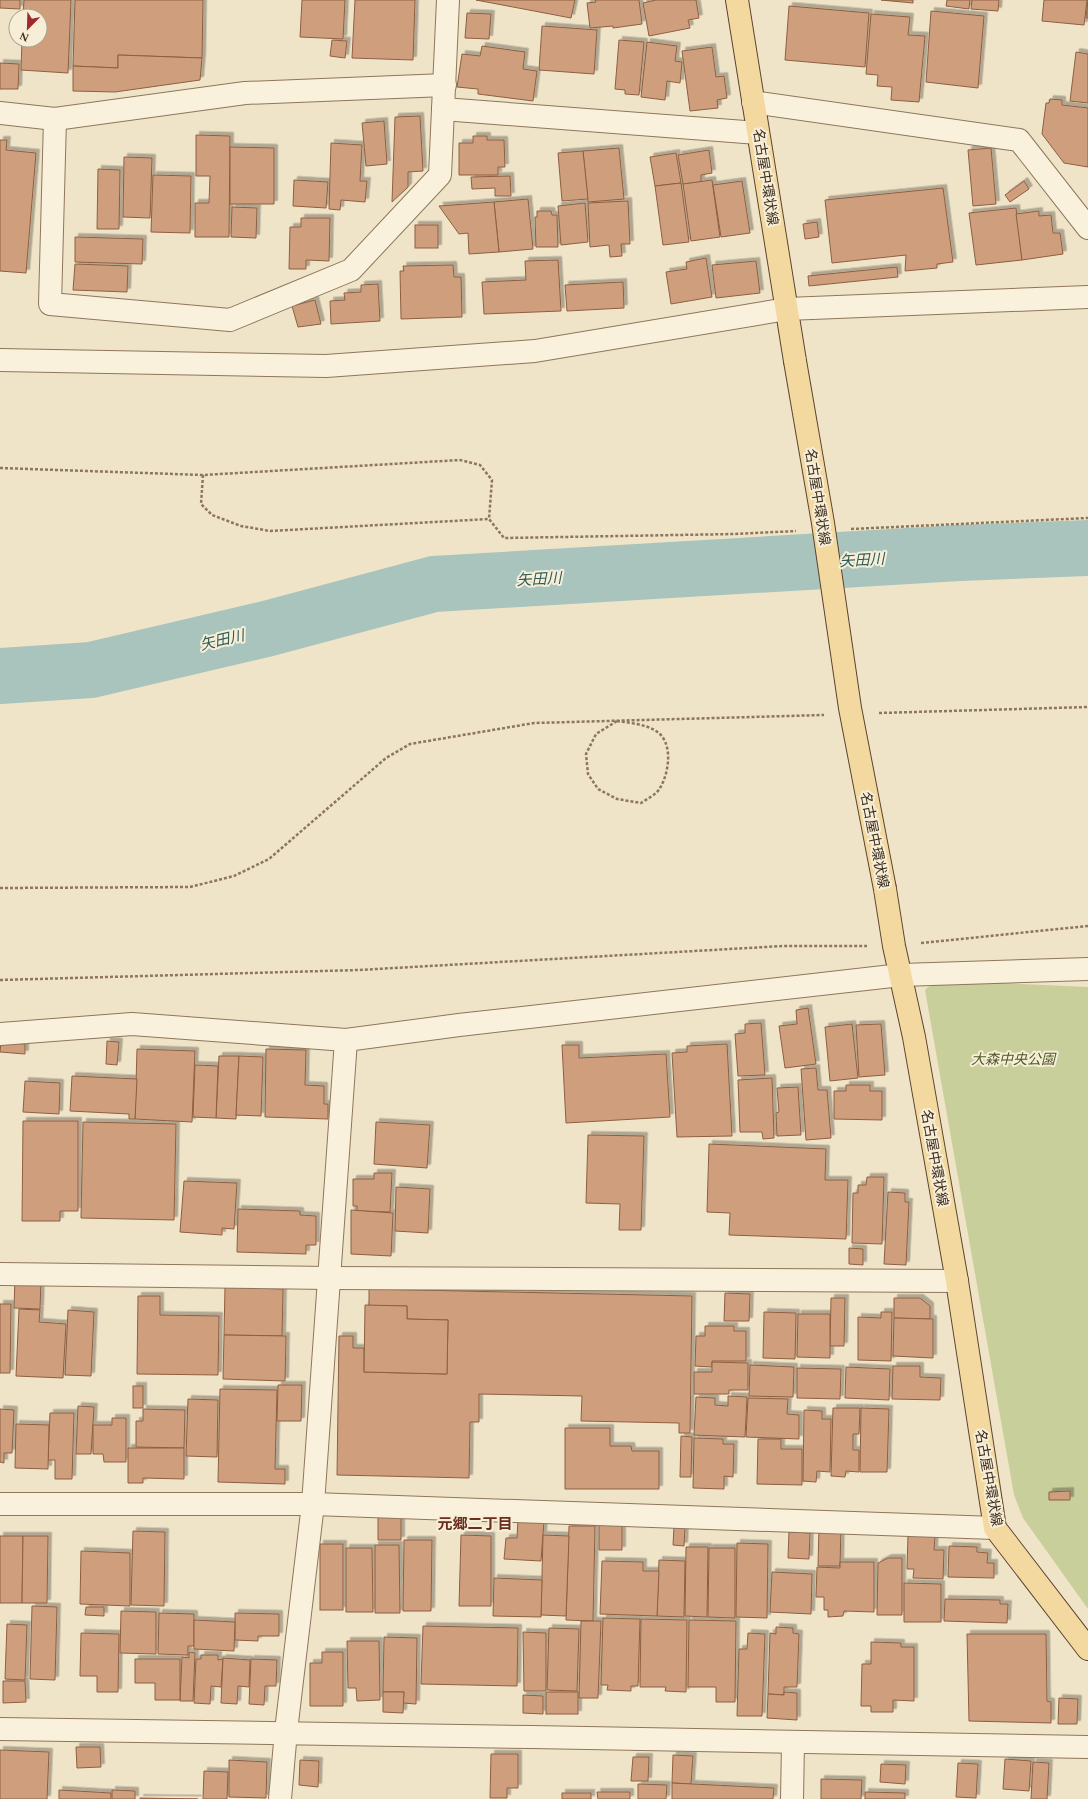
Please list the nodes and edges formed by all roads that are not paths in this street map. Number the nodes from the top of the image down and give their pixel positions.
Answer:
1 (448, 0) edge
2 (737, 0) edge
3 (445, 85) junction
4 (753, 102) junction
5 (444, 109) junction
6 (0, 113) edge
7 (55, 119) junction
8 (758, 133) junction
9 (1088, 228) edge
10 (1088, 297) edge
11 (787, 309) junction
12 (0, 360) edge
13 (1088, 969) edge
14 (901, 975) junction
15 (0, 1034) edge
16 (346, 1040) junction
17 (0, 1274) edge
18 (329, 1278) junction
19 (957, 1281) junction
20 (0, 1504) edge
21 (313, 1504) junction
22 (995, 1528) junction
23 (1088, 1649) edge
24 (0, 1729) edge
25 (286, 1731) junction
26 (793, 1743) junction
27 (1088, 1747) edge
28 (280, 1799) edge
29 (792, 1799) edge

1 - 3 street
2 - 4 main road, 名古屋中環状線
3 - 5 street
3 - 7 street
4 - 8 main road, 名古屋中環状線
4 - 9 street
5 - 7 street
5 - 8 street
6 - 7 street
8 - 11 main road, 名古屋中環状線
10 - 11 street
11 - 12 street
11 - 14 main road, 名古屋中環状線, bridge
13 - 14 street
14 - 16 street
14 - 19 main road, 名古屋中環状線
15 - 16 street
16 - 18 street
17 - 18 street
18 - 19 street
18 - 21 street
19 - 22 main road, 名古屋中環状線
20 - 21 street
21 - 22 street
21 - 25 street
22 - 23 main road, 名古屋中環状線
24 - 25 street
25 - 26 street
25 - 28 street
26 - 27 street
26 - 29 street

